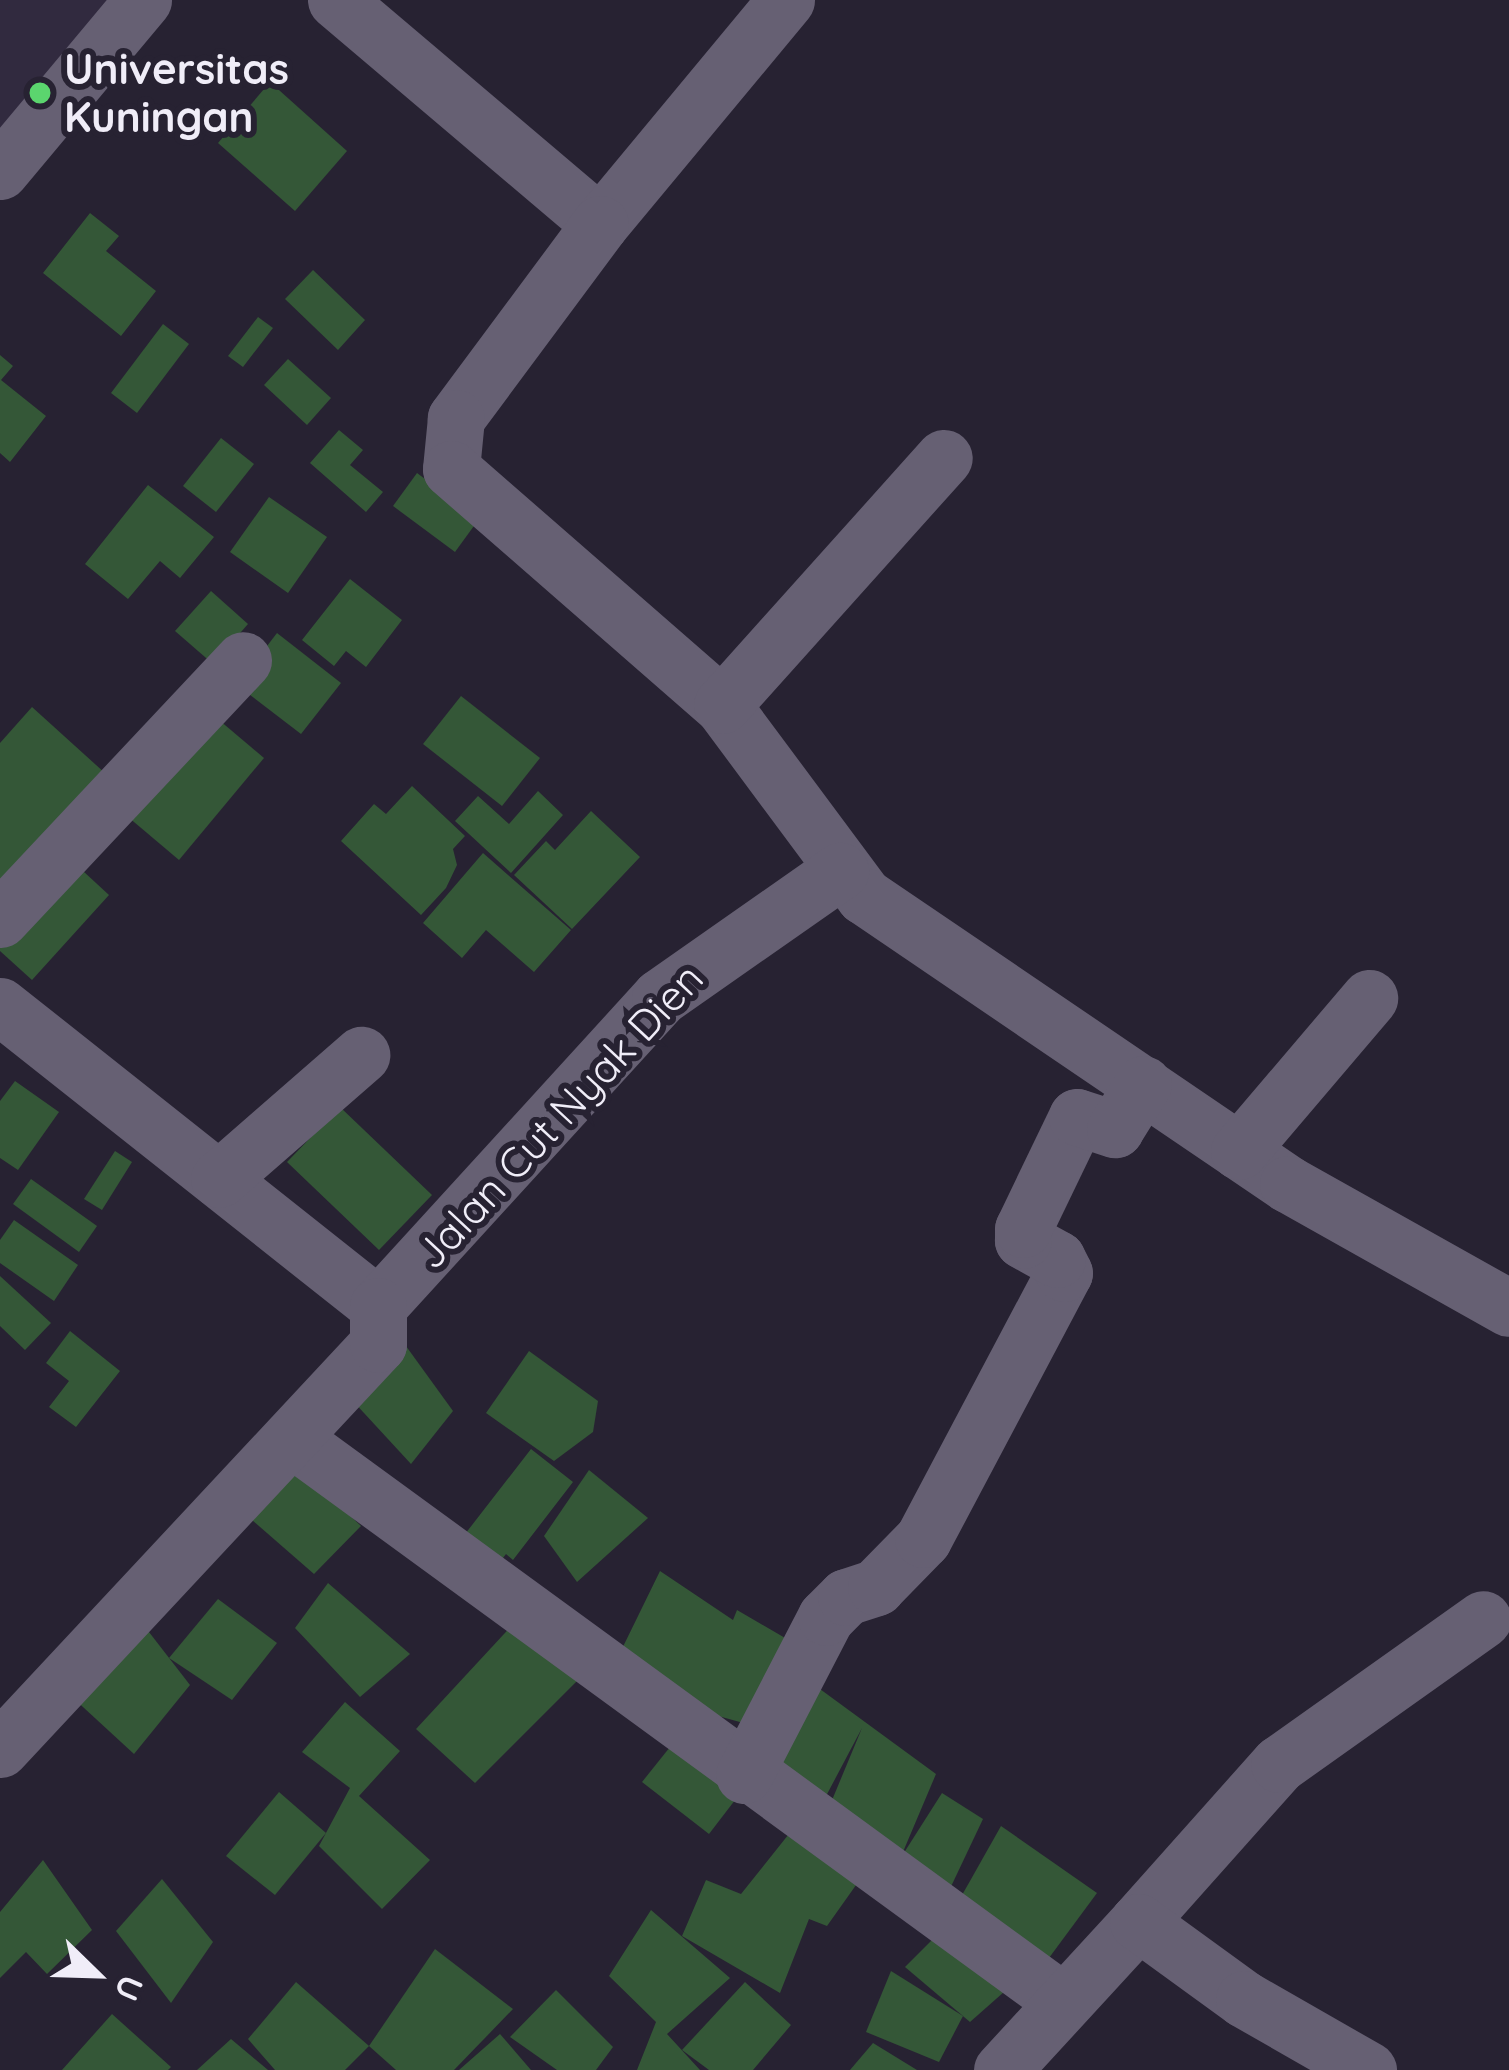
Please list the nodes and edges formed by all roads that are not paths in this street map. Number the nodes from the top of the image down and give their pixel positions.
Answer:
1 (142, 0) edge
2 (336, 0) edge
3 (786, 0) edge
4 (0, 171) edge
5 (600, 224) junction
6 (944, 458) dead end
7 (243, 660) dead end
8 (722, 705) junction
9 (840, 871) junction
10 (0, 919) edge
11 (1369, 998) dead end
12 (0, 1006) edge
13 (362, 1055) dead end
14 (1143, 1084) junction
15 (1239, 1151) junction
16 (219, 1179) junction
17 (378, 1306) junction
18 (1509, 1308) edge
19 (291, 1438) junction
20 (1483, 1618) dead end
21 (0, 1749) edge
22 (744, 1775) junction
23 (1138, 1922) junction
24 (1061, 2000) junction
25 (1338, 2063) edge
26 (1002, 2070) edge

1 - 4 street
2 - 5 street
3 - 5 street
5 - 8 street
6 - 8 street
7 - 10 street
8 - 9 street
9 - 14 street
9 - 17 street, Jalan Cut Nyak Dien
11 - 15 street
12 - 16 street, Jalan Cut Nyak Dien
13 - 16 street
14 - 15 street
14 - 22 street
15 - 18 street
16 - 17 street, Jalan Cut Nyak Dien
17 - 19 street
19 - 21 street
19 - 22 street
20 - 23 street
22 - 24 street
23 - 24 street
23 - 25 street
24 - 26 street

